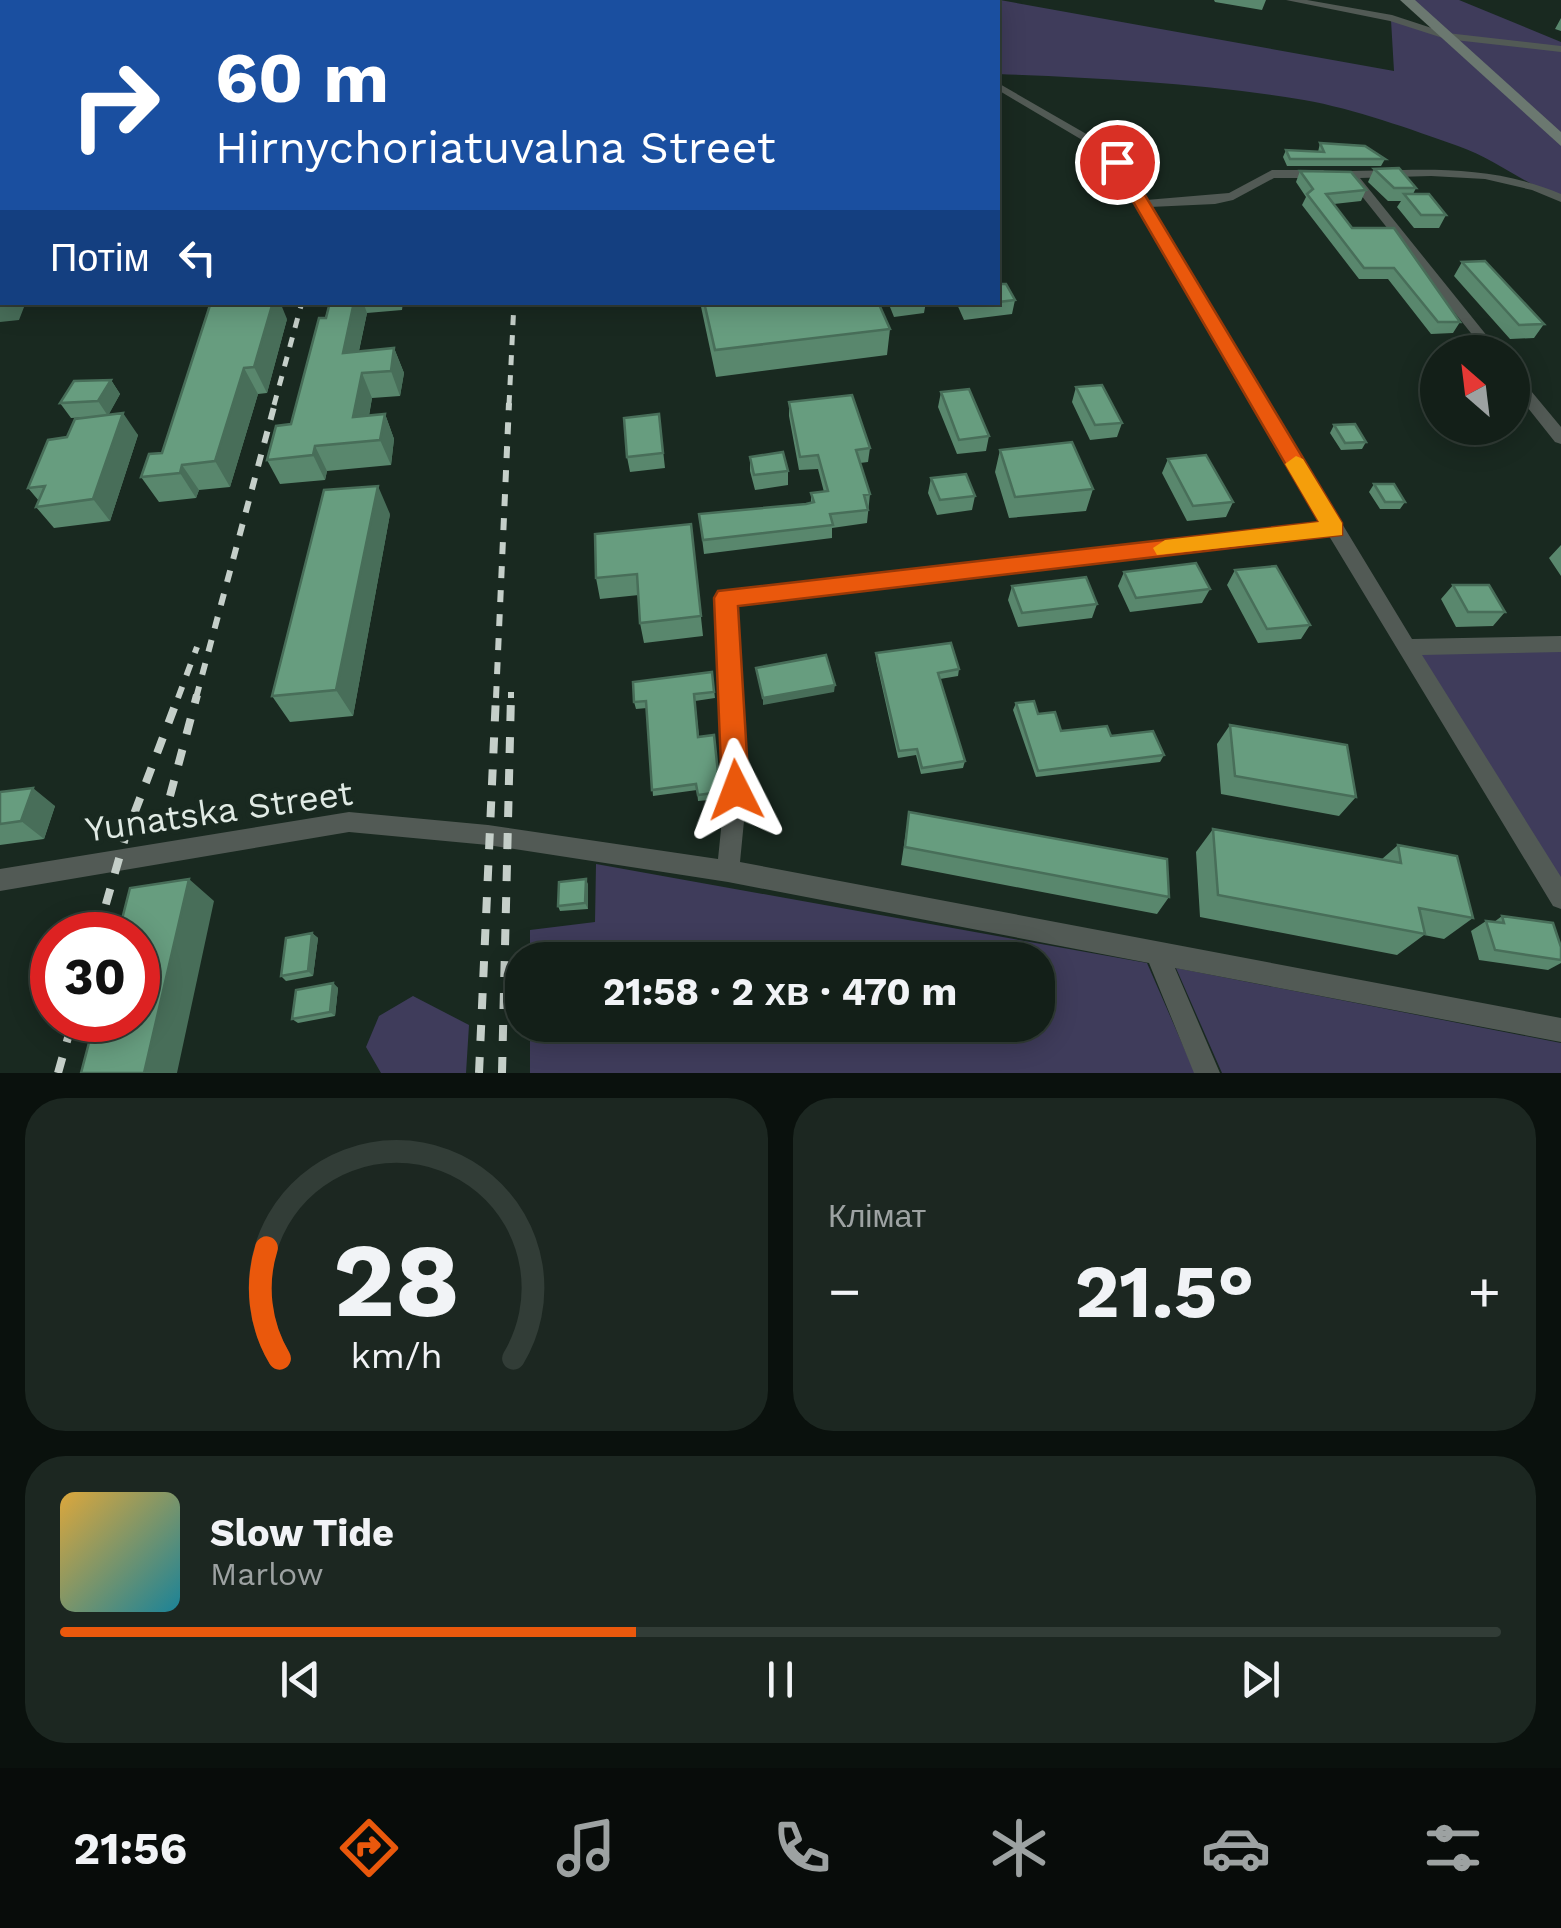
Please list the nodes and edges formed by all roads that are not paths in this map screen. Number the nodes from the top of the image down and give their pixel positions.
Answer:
1 (1291, 0) edge
2 (1407, 0) edge
3 (1446, 36) junction
4 (1561, 49) edge
5 (1000, 87) edge
6 (1561, 141) edge
7 (1351, 175) junction
8 (1561, 198) edge
9 (1142, 204) junction
10 (1479, 335) edge
11 (1530, 399) edge
12 (1561, 438) edge
13 (1334, 529) junction
14 (1561, 644) edge
15 (1407, 646) junction
16 (728, 870) junction
17 (0, 880) edge
18 (1561, 898) edge
19 (1156, 954) junction
20 (1561, 1030) edge
21 (1207, 1073) edge

1 - 3 street
2 - 3 street
3 - 4 street
3 - 6 street
5 - 9 street
7 - 8 street
7 - 9 street
7 - 10 street
9 - 13 street
11 - 12 street
13 - 15 street
13 - 16 street
14 - 15 street
15 - 18 street
16 - 17 street, Yunatska Street
16 - 19 street, Yunatska Street
19 - 20 street, Yunatska Street
19 - 21 street

